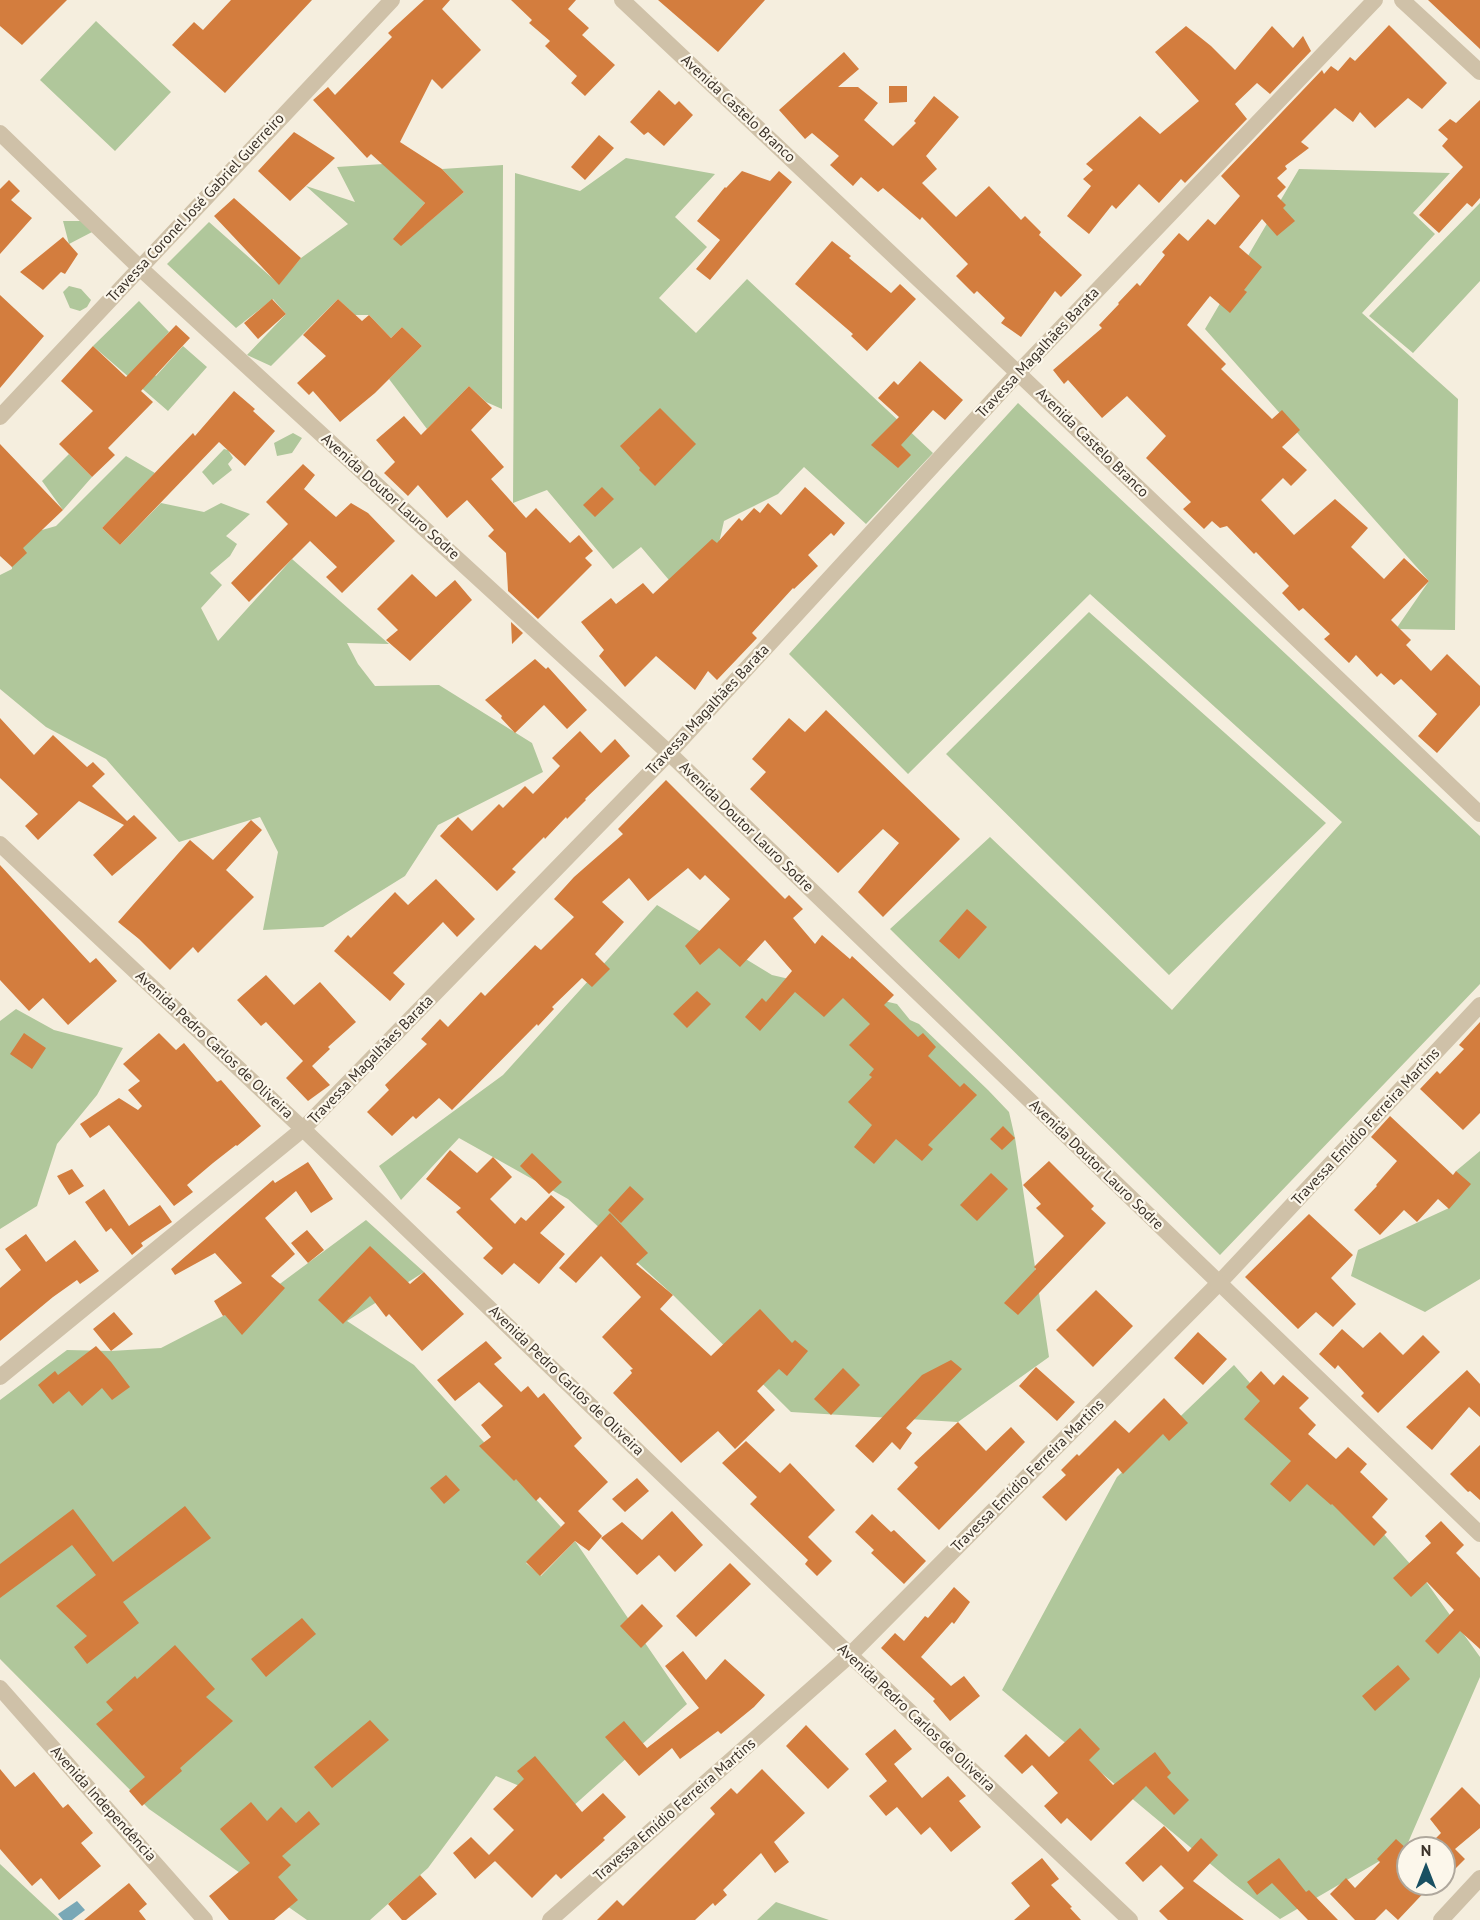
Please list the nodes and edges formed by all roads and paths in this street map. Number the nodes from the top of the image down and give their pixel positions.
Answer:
1 (392, 0) edge
2 (622, 0) edge
3 (1375, 0) edge
4 (1402, 0) edge
5 (1480, 72) edge
6 (0, 134) edge
7 (140, 268) junction
8 (1018, 373) junction
9 (0, 417) edge
10 (669, 753) junction
11 (1480, 814) edge
12 (0, 844) edge
13 (1480, 1005) edge
14 (303, 1129) junction
15 (1219, 1283) junction
16 (0, 1377) edge
17 (1480, 1534) edge
18 (850, 1655) junction
19 (0, 1688) edge
20 (1480, 1878) edge
21 (205, 1920) edge
22 (550, 1920) edge
23 (1130, 1920) edge
24 (1441, 1920) edge

1 - 7 street, Travessa Coronel José Gabriel Guerreiro
2 - 8 street, Avenida Castelo Branco
3 - 8 street, Travessa Magalhães Barata
4 - 5 street
6 - 7 street, Avenida Doutor Lauro Sodre
7 - 9 street, Travessa Coronel José Gabriel Guerreiro
7 - 10 street, Avenida Doutor Lauro Sodre
8 - 10 street, Travessa Magalhães Barata
8 - 11 street, Avenida Castelo Branco
10 - 14 street, Travessa Magalhães Barata
10 - 15 street, Avenida Doutor Lauro Sodre
12 - 14 street, Avenida Pedro Carlos de Oliveira
13 - 15 street, Travessa Emídio Ferreira Martins
14 - 16 street, Travessa Magalhães Barata
14 - 18 street, Avenida Pedro Carlos de Oliveira
15 - 17 street, Avenida Doutor Lauro Sodre
15 - 18 street, Travessa Emídio Ferreira Martins
18 - 22 street, Travessa Emídio Ferreira Martins
18 - 23 street, Avenida Pedro Carlos de Oliveira
19 - 21 street, Avenida Independência
20 - 24 street

